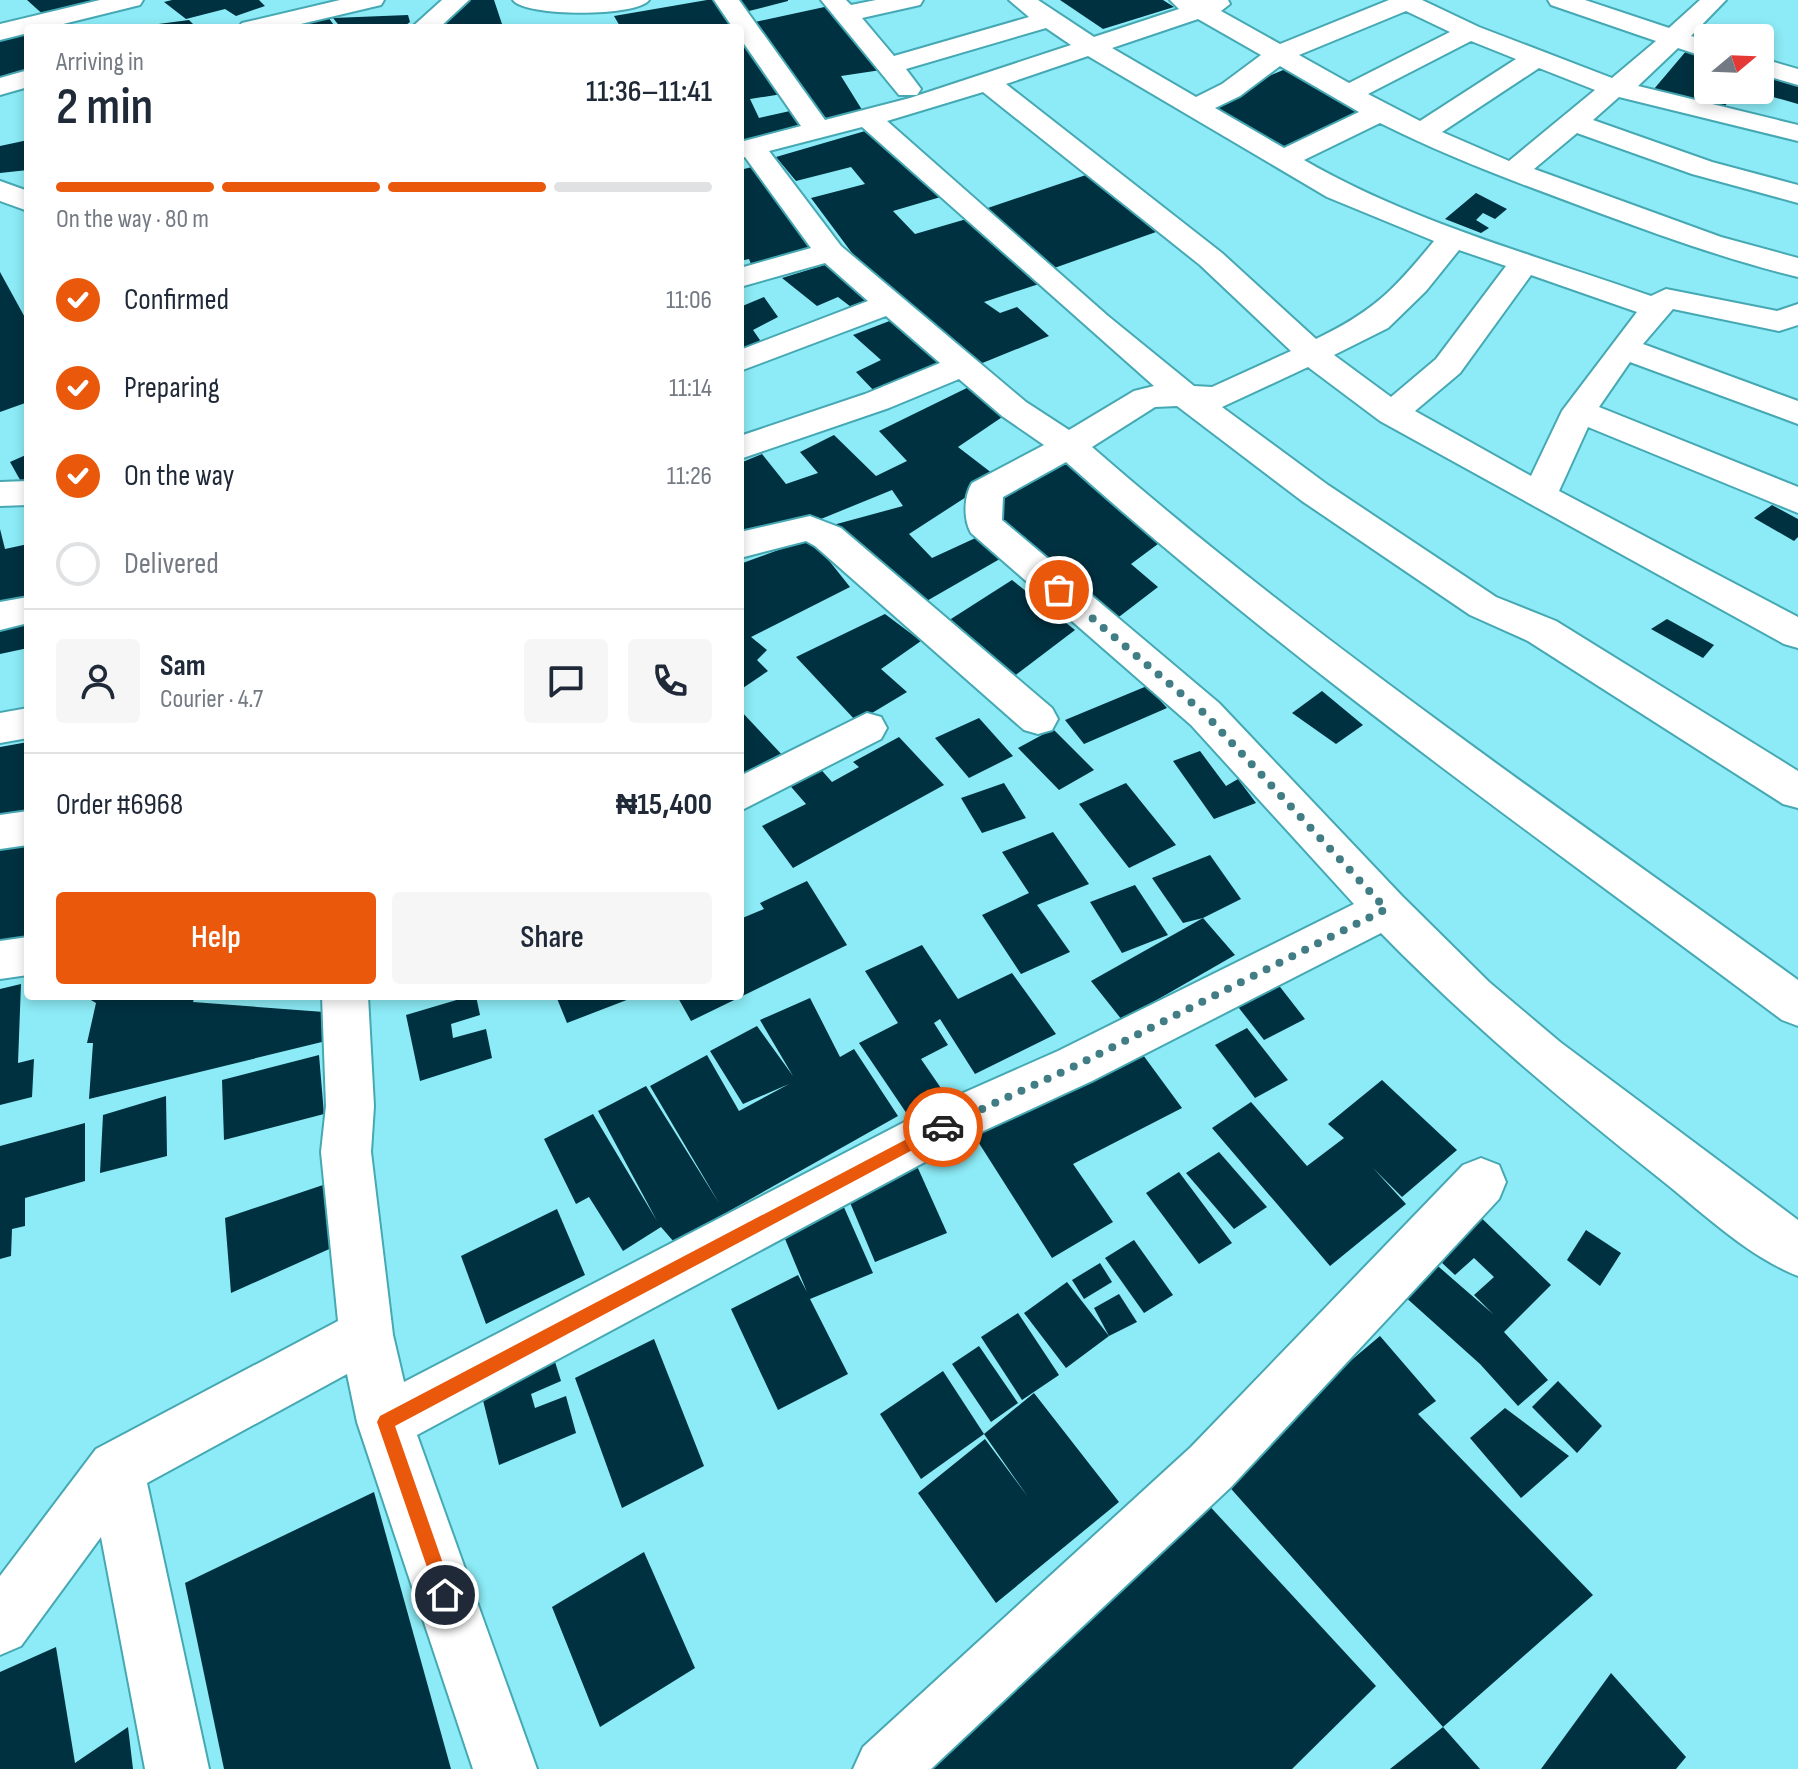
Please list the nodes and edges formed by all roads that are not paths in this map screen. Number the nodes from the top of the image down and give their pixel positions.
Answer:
1 (19, 0) edge
2 (131, 0) edge
3 (372, 0) edge
4 (637, 0) edge
5 (726, 0) edge
6 (911, 0) edge
7 (1021, 0) edge
8 (1232, 0) edge
9 (1560, 0) edge
10 (1714, 0) edge
11 (1404, 1) edge
12 (536, 2) edge
13 (450, 5) edge
14 (1190, 5) edge
15 (839, 7) edge
16 (419, 16) edge
17 (1050, 19) junction
18 (43, 21) junction
19 (31, 24) edge
20 (268, 24) edge
21 (518, 24) edge
22 (743, 24) edge
23 (744, 25) edge
24 (24, 26) edge
25 (0, 32) edge
26 (1470, 32) junction
27 (1675, 40) junction
28 (1088, 45) junction
29 (1694, 46) edge
30 (1279, 54) junction
31 (1536, 58) junction
32 (889, 66) junction
33 (1774, 70) edge
34 (1798, 77) edge
35 (24, 79) edge
36 (986, 81) junction
37 (0, 87) edge
38 (1614, 88) junction
39 (1350, 93) junction
40 (920, 104) junction
41 (1194, 108) junction
42 (1380, 112) junction
43 (867, 117) junction
44 (1573, 122) junction
45 (818, 130) junction
46 (1424, 131) junction
47 (1798, 133) edge
48 (746, 149) edge
49 (1281, 160) junction
50 (1513, 172) junction
51 (24, 173) edge
52 (0, 179) edge
53 (0, 190) edge
54 (1798, 194) edge
55 (24, 200) edge
56 (1452, 238) junction
57 (830, 252) junction
58 (1524, 263) junction
59 (1798, 268) edge
60 (744, 277) edge
61 (1682, 278) junction
62 (893, 302) junction
63 (1798, 314) edge
64 (1623, 348) junction
65 (1310, 353) junction
66 (744, 359) edge
67 (963, 365) junction
68 (1188, 398) junction
69 (1579, 411) junction
70 (1392, 413) junction
71 (1798, 413) edge
72 (1069, 446) junction
73 (744, 447) edge
74 (24, 493) edge
75 (1540, 493) junction
76 (0, 494) edge
77 (1798, 501) edge
78 (744, 544) edge
79 (24, 611) edge
80 (0, 616) edge
81 (1798, 634) edge
82 (1038, 719) dead end
83 (24, 724) edge
84 (0, 728) edge
85 (867, 728) dead end
86 (1798, 792) edge
87 (744, 793) edge
88 (24, 829) edge
89 (0, 832) edge
90 (1386, 909) junction
91 (24, 957) edge
92 (0, 960) edge
93 (345, 1000) edge
94 (1798, 1006) edge
95 (1481, 1182) dead end
96 (1798, 1251) edge
97 (366, 1335) junction
98 (385, 1422) junction
99 (116, 1469) junction
100 (0, 1625) edge
101 (177, 1769) edge
102 (505, 1769) edge
103 (885, 1769) edge

1 - 18 street
2 - 18 street
3 - 20 street
4 - 12 street
5 - 22 street
6 - 15 street
7 - 17 street
8 - 14 street
9 - 27 street
10 - 27 street
11 - 26 street
11 - 30 street
12 - 21 street
13 - 16 street
14 - 28 street
14 - 30 street
15 - 32 street
17 - 28 street
17 - 32 street
18 - 19 street
23 - 45 street
24 - 25 street
26 - 31 street
26 - 39 street
27 - 29 street
27 - 38 street
28 - 36 street
28 - 41 street
30 - 39 street
30 - 41 street
31 - 38 street
31 - 46 street
32 - 40 street
33 - 34 street
35 - 37 street
36 - 40 street
36 - 65 street
38 - 44 street
38 - 47 street
39 - 42 street
40 - 43 street
41 - 49 street
42 - 46 street
42 - 49 street
43 - 45 street
43 - 68 street
44 - 50 street
44 - 54 street
45 - 48 street
46 - 50 street
48 - 57 street
49 - 56 street
50 - 61 street
51 - 52 street
53 - 55 street
56 - 58 street
56 - 65 street
57 - 60 street
57 - 62 street
58 - 61 street
58 - 70 street
59 - 61 street
61 - 63 street
61 - 64 street
62 - 66 street
62 - 67 street
64 - 69 street
64 - 71 street
65 - 68 street
65 - 70 street
67 - 72 street
67 - 73 street
68 - 72 street
68 - 86 street
69 - 75 street
69 - 77 street
70 - 75 street
72 - 90 street
72 - 94 street
74 - 76 street
75 - 81 street
78 - 82 street
79 - 80 street
83 - 84 street
85 - 87 street
88 - 89 street
90 - 96 street
90 - 98 street
91 - 92 street
93 - 97 street
95 - 103 street
97 - 98 street
97 - 99 street
98 - 102 street
99 - 100 street
99 - 101 street

